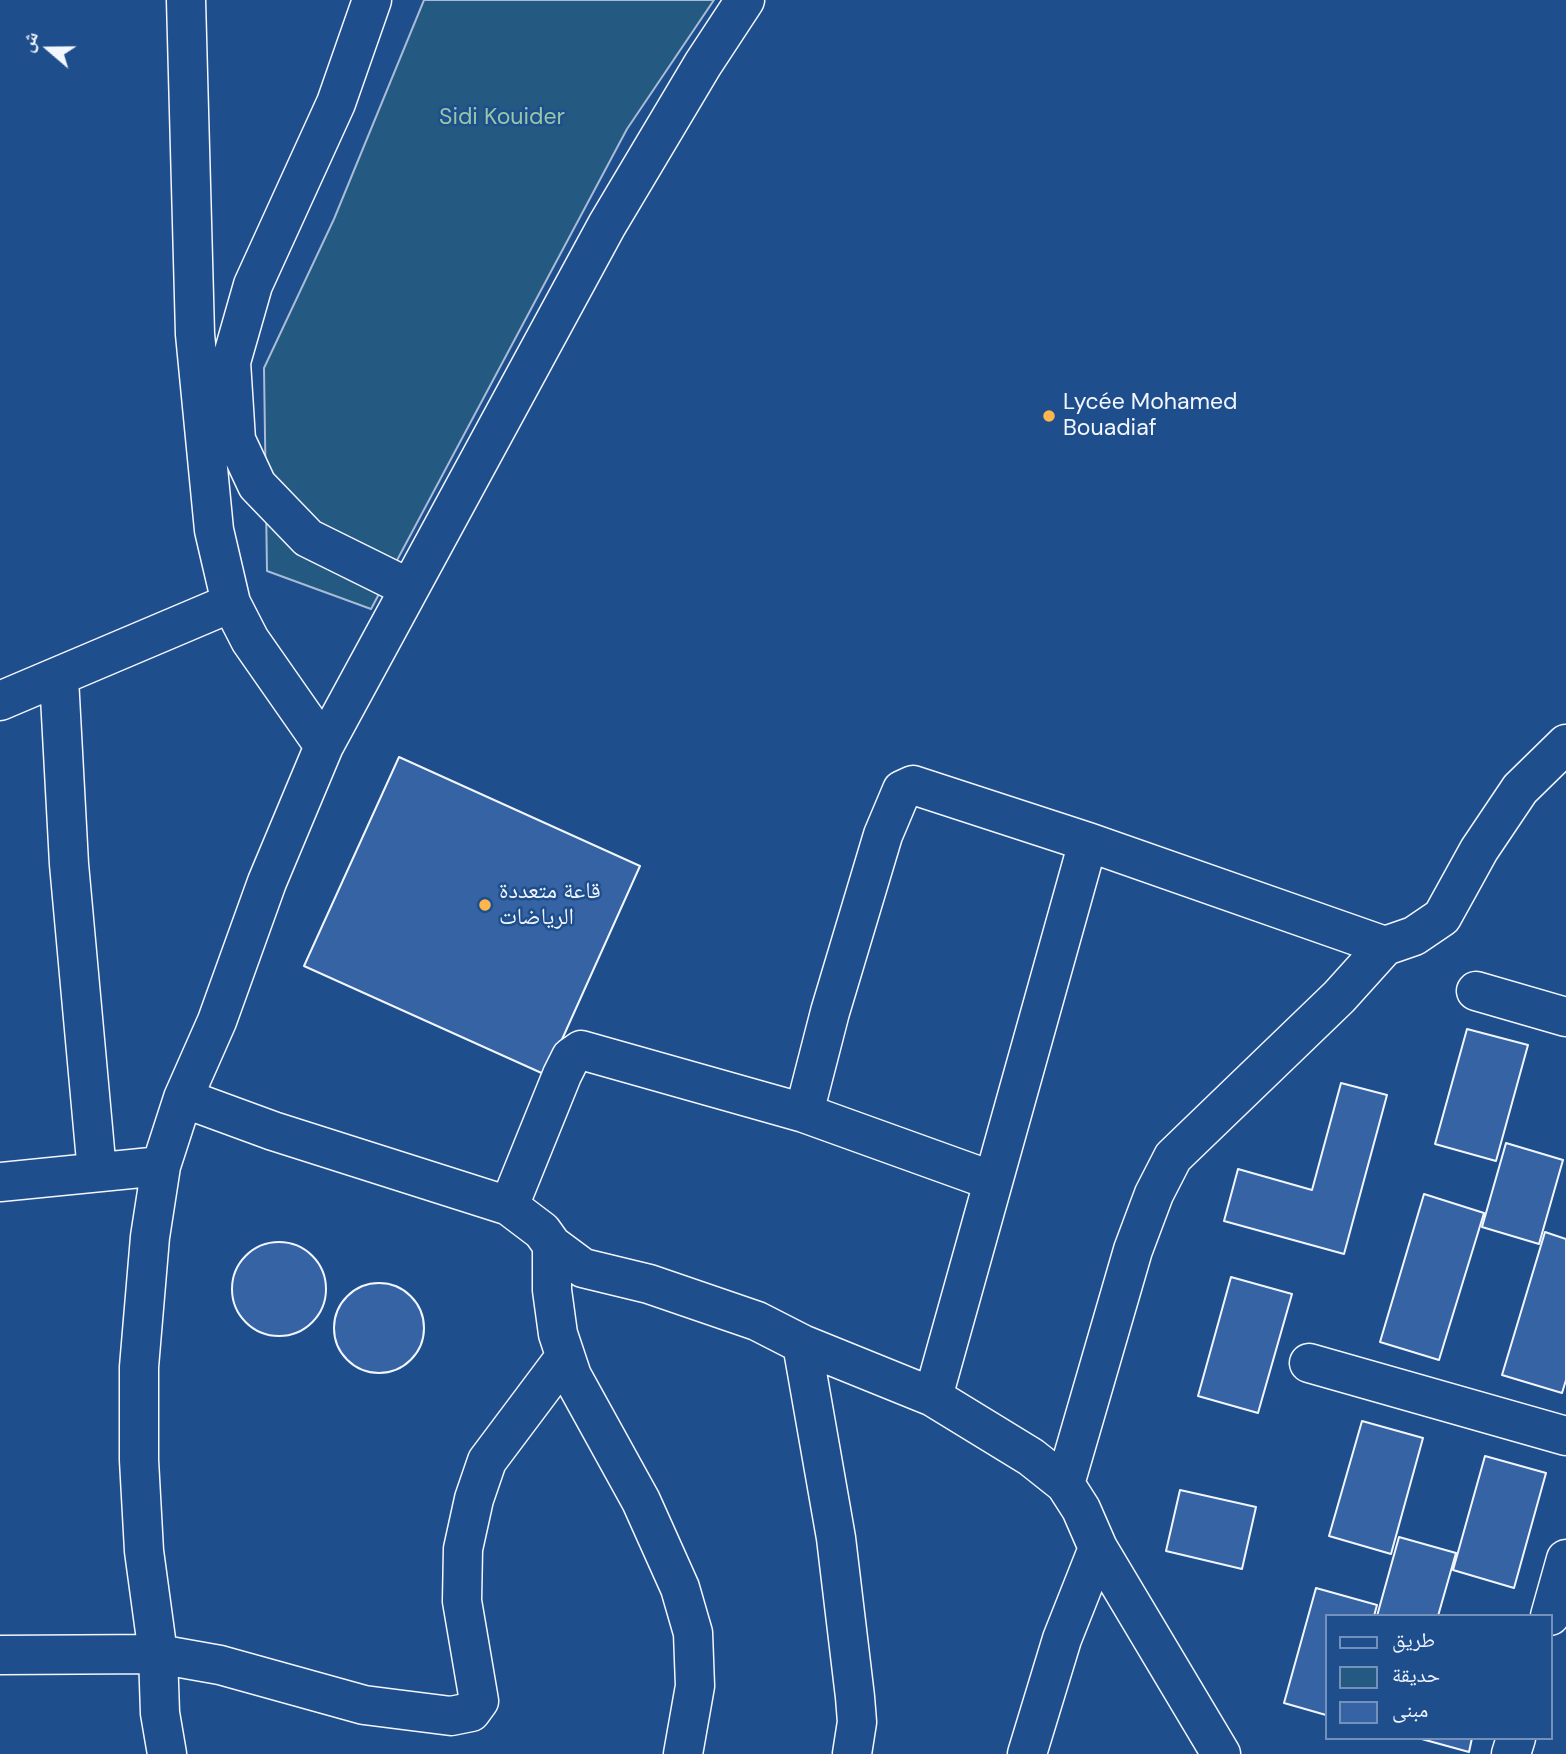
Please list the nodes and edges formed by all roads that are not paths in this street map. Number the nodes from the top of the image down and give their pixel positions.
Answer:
1 (186, 0) edge
2 (372, 0) edge
3 (745, 0) edge
4 (409, 587) junction
5 (231, 603) junction
6 (59, 678) junction
7 (0, 701) edge
8 (1566, 744) edge
9 (324, 746) junction
10 (1088, 842) junction
11 (1385, 946) junction
12 (1476, 991) dead end
13 (1566, 1017) edge
14 (183, 1098) junction
15 (804, 1113) junction
16 (161, 1166) junction
17 (97, 1172) junction
18 (993, 1181) junction
19 (0, 1182) edge
20 (509, 1206) junction
21 (552, 1245) junction
22 (802, 1344) junction
23 (565, 1357) junction
24 (1309, 1363) dead end
25 (933, 1397) junction
26 (1566, 1436) edge
27 (1065, 1484) junction
28 (1098, 1548) junction
29 (1566, 1559) edge
30 (1551, 1614) edge
31 (158, 1654) junction
32 (0, 1655) edge
33 (167, 1754) edge
34 (683, 1754) edge
35 (852, 1754) edge
36 (1027, 1754) edge
37 (1221, 1754) edge

1 - 5 street
2 - 4 street
3 - 4 street
4 - 9 street
5 - 6 street
5 - 9 street
6 - 7 street
6 - 17 street
8 - 11 street
9 - 14 street
10 - 11 street
10 - 15 street
10 - 18 street
11 - 27 street
12 - 13 street
14 - 16 street
14 - 20 street
15 - 18 street
15 - 20 street
16 - 17 street
16 - 31 street
17 - 19 street
18 - 25 street
20 - 21 street
21 - 22 street
21 - 23 street
22 - 25 street
22 - 35 street
23 - 31 street
23 - 34 street
24 - 26 street
25 - 27 street
27 - 28 street
28 - 36 street
28 - 37 street
29 - 30 street
31 - 32 street
31 - 33 street

